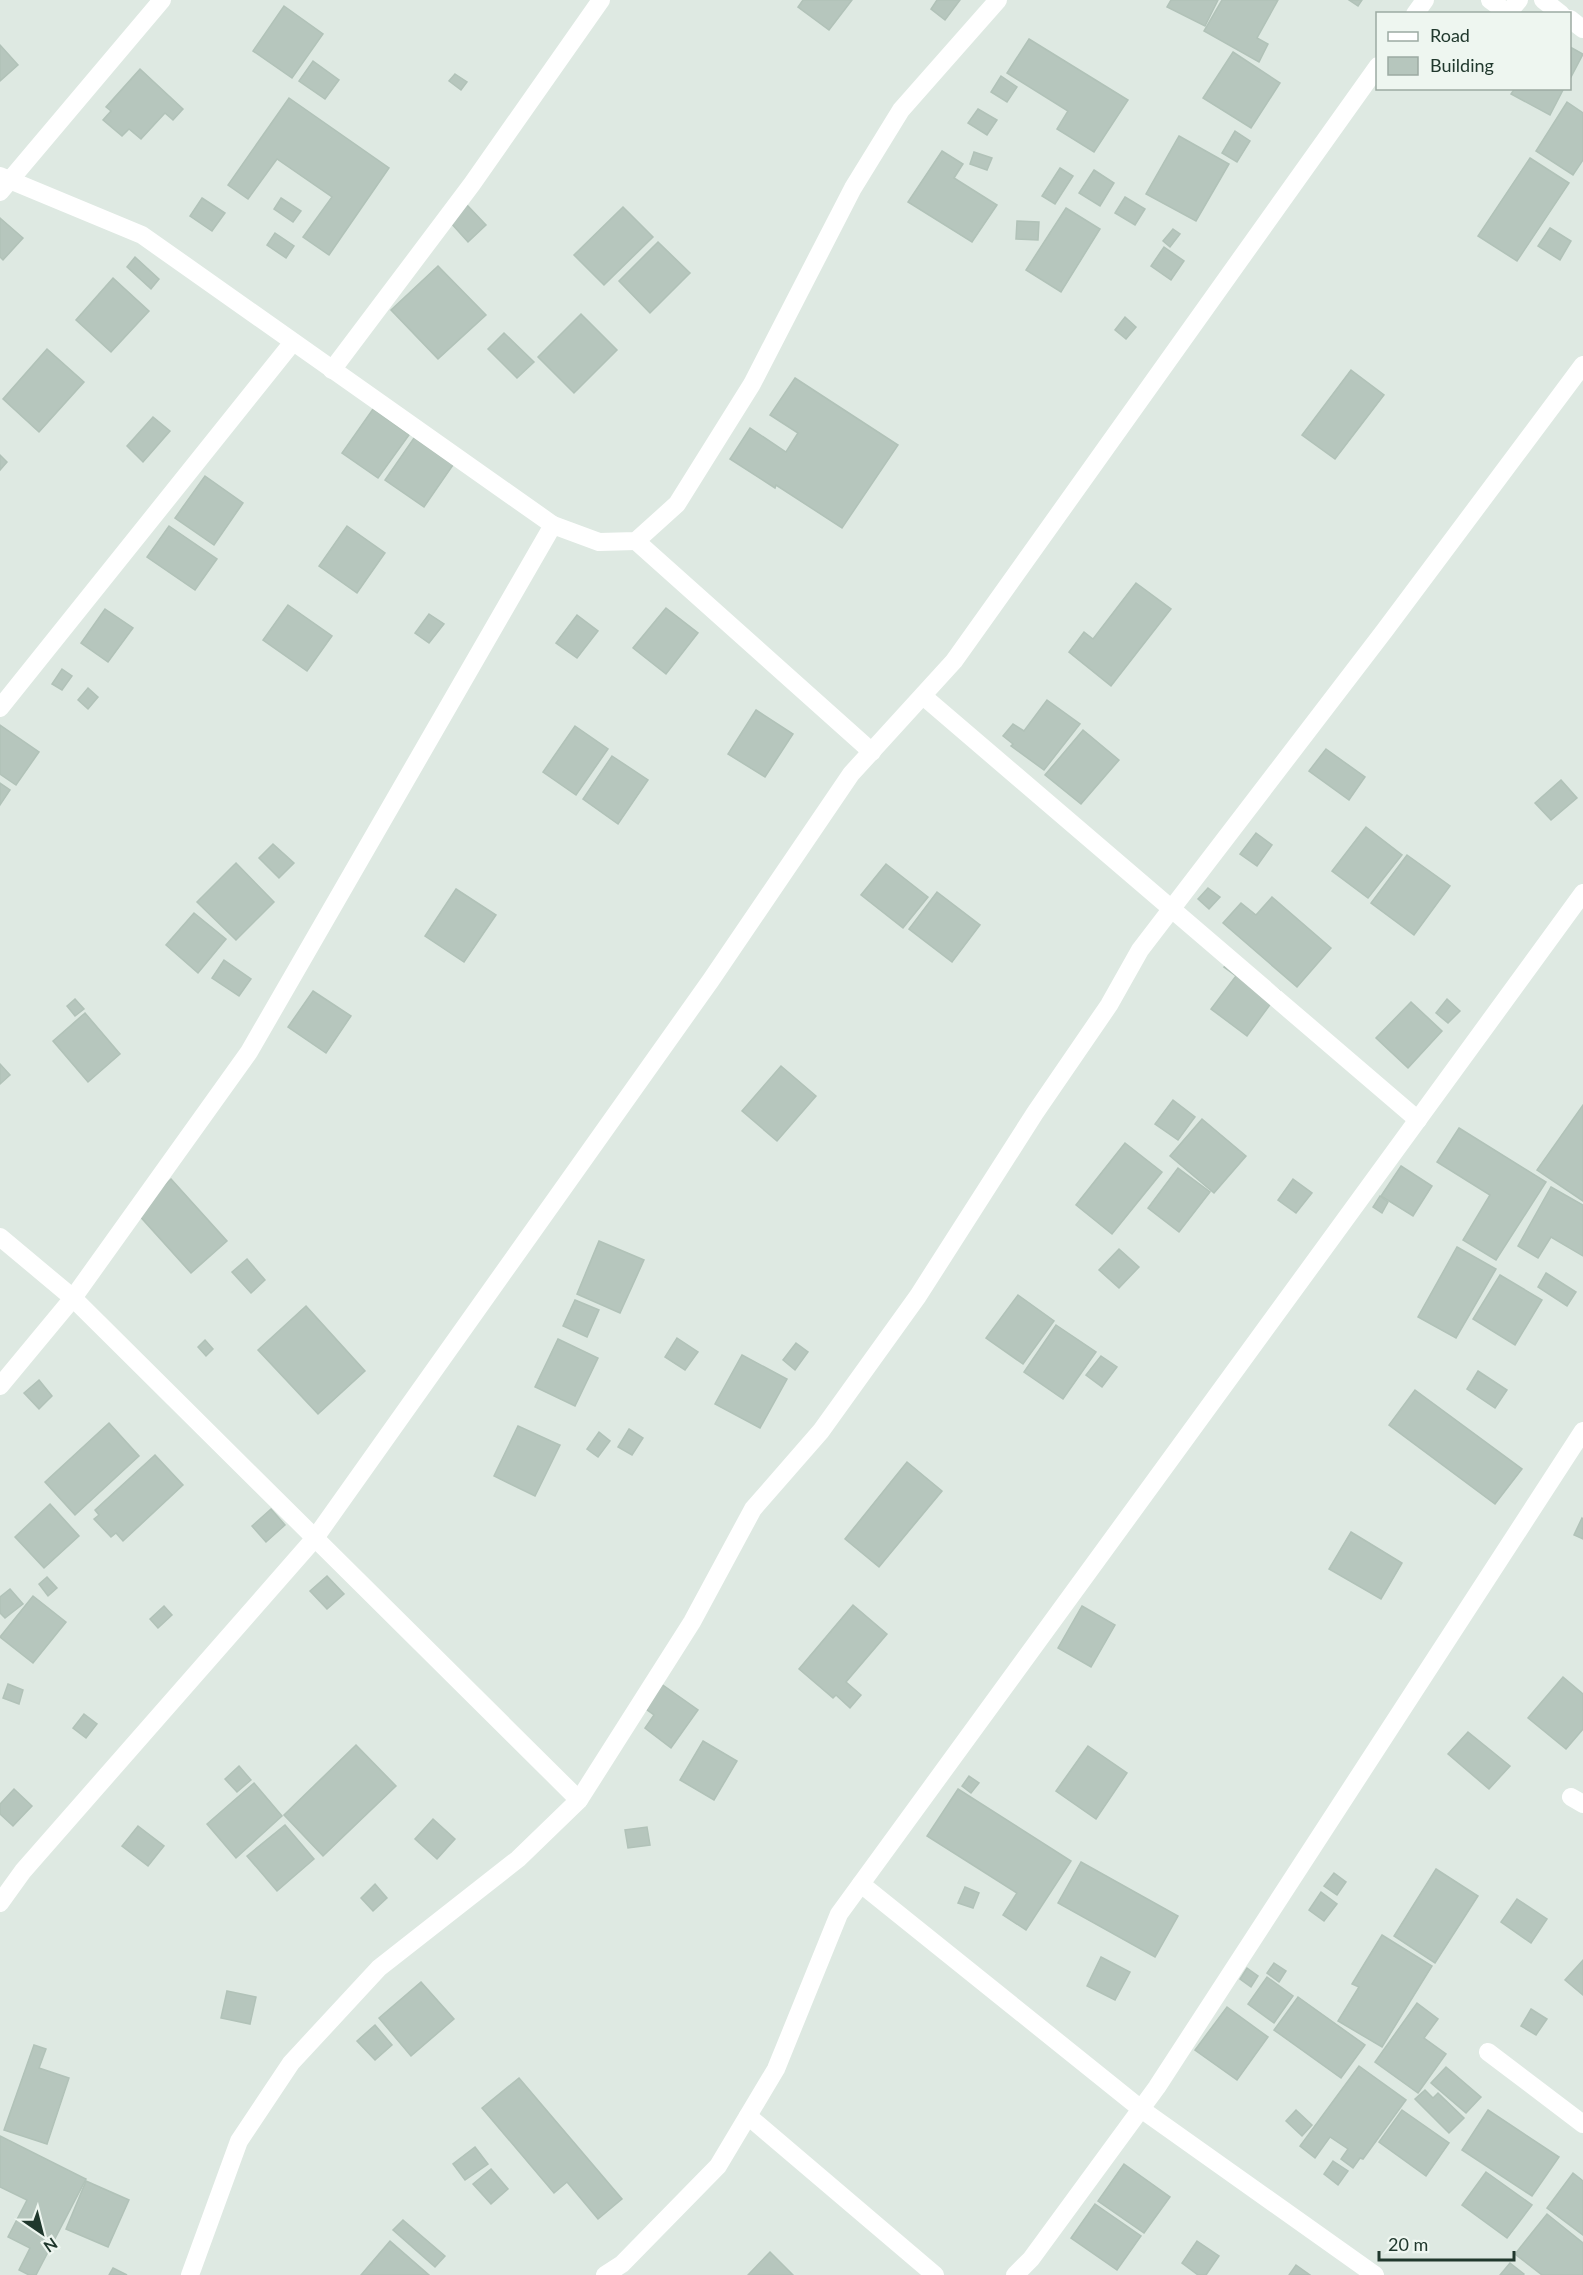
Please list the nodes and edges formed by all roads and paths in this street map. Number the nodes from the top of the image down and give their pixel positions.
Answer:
1 (162, 0) edge
2 (601, 0) edge
3 (998, 0) edge
4 (1490, 0) edge
5 (1518, 0) edge
6 (1543, 0) edge
7 (1507, 12) edge
8 (1509, 12) edge
9 (1558, 12) edge
10 (1376, 67) edge
11 (3, 183) edge
12 (293, 342) junction
13 (1583, 365) edge
14 (332, 370) junction
15 (553, 525) junction
16 (636, 541) junction
17 (923, 696) junction
18 (0, 708) edge
19 (872, 752) junction
20 (1583, 893) edge
21 (1171, 910) junction
22 (1418, 1120) junction
23 (0, 1237) edge
24 (73, 1298) junction
25 (0, 1386) edge
26 (1583, 1431) edge
27 (315, 1538) junction
28 (579, 1800) junction
29 (861, 1884) junction
30 (0, 1903) edge
31 (1488, 2052) dead end
32 (1141, 2109) junction
33 (748, 2116) junction
34 (1583, 2124) edge
35 (190, 2275) edge
36 (605, 2275) edge
37 (935, 2275) edge
38 (1015, 2275) edge
39 (1375, 2275) edge

1 - 11 street
2 - 14 street
3 - 16 street
4 - 7 street
5 - 8 street
6 - 9 street
10 - 17 street
11 - 12 street
12 - 14 street
12 - 18 street
13 - 21 street
14 - 15 street
15 - 16 street
15 - 24 street
16 - 19 street
17 - 19 street
17 - 21 street
19 - 27 street
20 - 22 street
21 - 22 street
21 - 28 street
22 - 29 street
23 - 24 street
24 - 25 street
24 - 27 street
26 - 32 street
27 - 28 street
27 - 30 street
28 - 35 street
29 - 32 street
29 - 33 street
31 - 34 street
32 - 38 street
32 - 39 street
33 - 36 street
33 - 37 street

